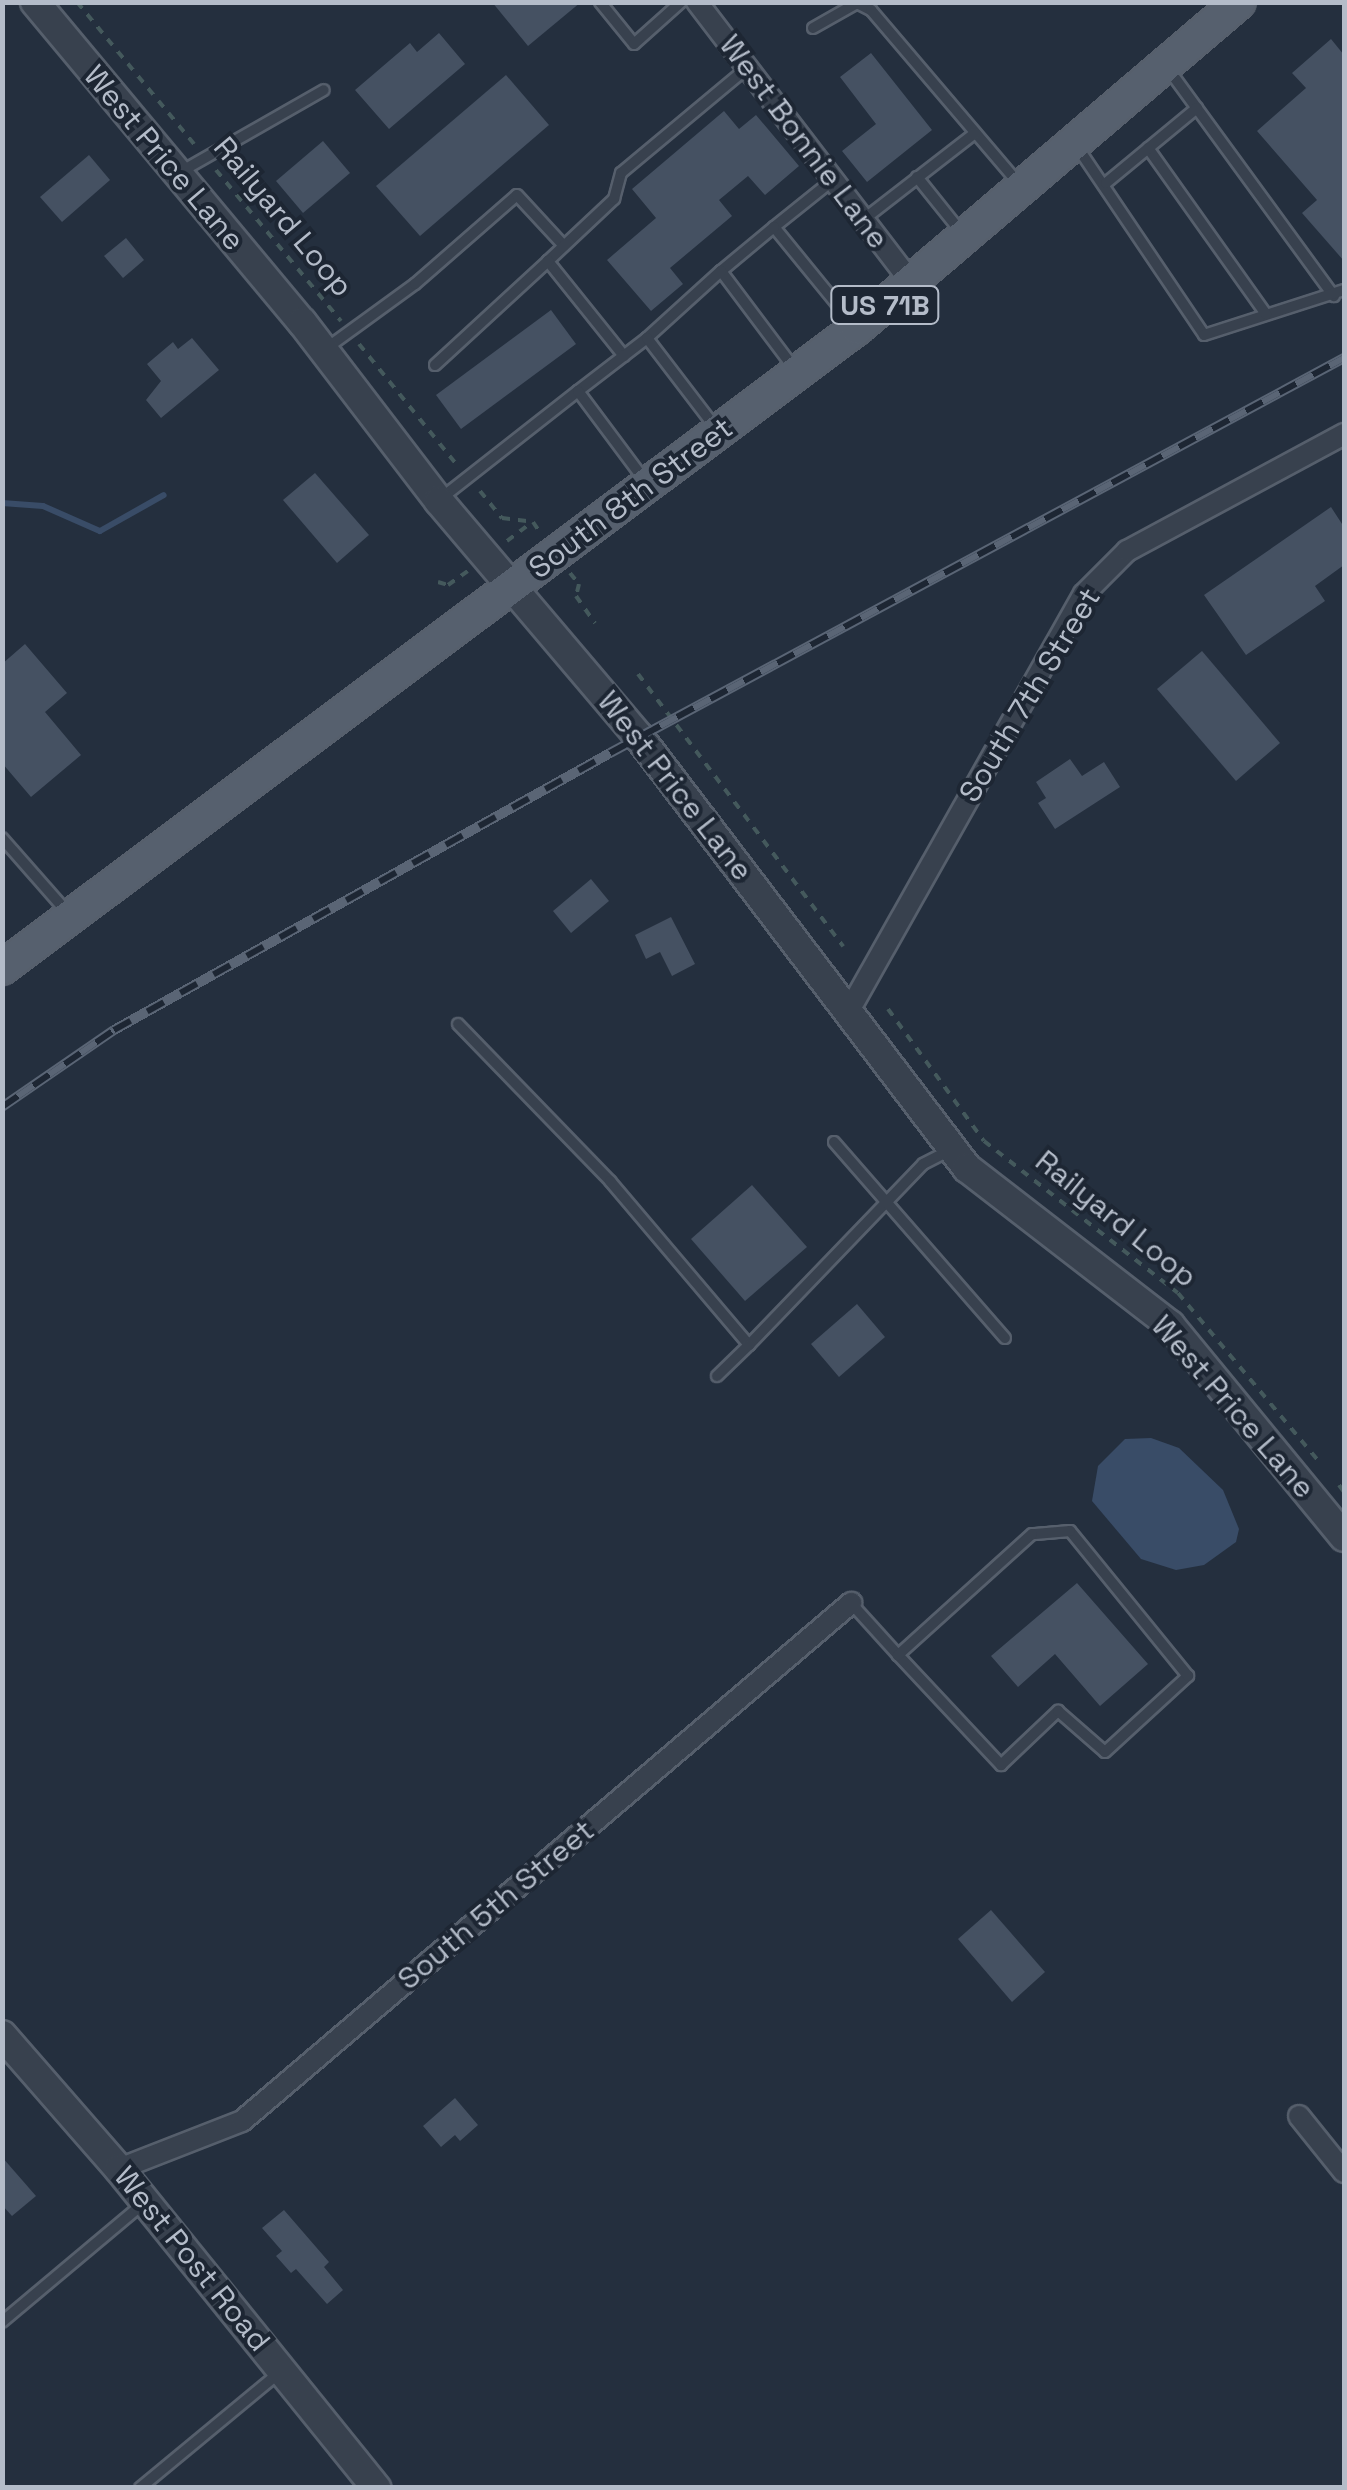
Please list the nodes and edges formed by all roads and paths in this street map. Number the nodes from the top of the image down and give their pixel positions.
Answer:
1 (35, 2) edge
2 (76, 2) edge
3 (600, 2) edge
4 (681, 2) edge
5 (697, 2) edge
6 (1239, 2) edge
7 (813, 28) dead end
8 (1165, 66) junction
9 (748, 67) junction
10 (324, 90) dead end
11 (1197, 108) junction
12 (975, 133) junction
13 (1074, 143) junction
14 (1148, 148) junction
15 (204, 156) junction
16 (177, 174) junction
17 (917, 178) junction
18 (834, 179) junction
19 (1106, 183) junction
20 (1022, 188) junction
21 (863, 220) junction
22 (774, 226) junction
23 (965, 236) junction
24 (564, 246) junction
25 (548, 261) junction
26 (721, 271) junction
27 (911, 282) junction
28 (1339, 293) edge
29 (1266, 314) junction
30 (857, 328) junction
31 (350, 332) junction
32 (647, 338) junction
33 (324, 350) junction
34 (624, 356) junction
35 (435, 364) dead end
36 (796, 372) junction
37 (578, 391) junction
38 (718, 432) junction
39 (1344, 434) edge
40 (454, 460) dead end
41 (648, 486) junction
42 (480, 492) dead end
43 (439, 501) junction
44 (522, 530) dead end
45 (572, 576) dead end
46 (438, 582) dead end
47 (448, 585) dead end
48 (514, 586) junction
49 (596, 623) dead end
50 (638, 674) dead end
51 (2, 838) edge
52 (71, 917) junction
53 (843, 946) dead end
54 (2, 968) edge
55 (850, 1008) junction
56 (888, 1009) dead end
57 (458, 1024) dead end
58 (834, 1142) dead end
59 (953, 1148) junction
60 (887, 1203) junction
61 (1005, 1338) dead end
62 (749, 1346) junction
63 (717, 1376) dead end
64 (1320, 1462) dead end
65 (1338, 1485) dead end
66 (1344, 1492) edge
67 (1344, 1537) edge
68 (851, 1604) joint
69 (898, 1655) junction
70 (2, 2035) edge
71 (1299, 2116) dead end
72 (119, 2169) junction
73 (1344, 2172) edge
74 (146, 2202) junction
75 (2, 2322) edge
76 (282, 2371) junction
77 (140, 2488) edge
78 (376, 2488) edge

1 - 16 street, West Price Lane
2 - 15 path, Railyard Loop
3 - 4 lane
5 - 9 street, West Bonnie Lane
6 - 8 main road, South 8th Street / US 71B
7 - 12 lane
8 - 11 lane
8 - 13 main road, South 8th Street / US 71B
9 - 18 street, West Bonnie Lane
9 - 24 lane
10 - 15 lane
11 - 14 lane
11 - 28 lane
12 - 17 lane
12 - 20 lane
13 - 19 lane
13 - 20 main road, South 8th Street / US 71B
14 - 19 lane
14 - 29 lane
15 - 16 lane
15 - 31 path, Railyard Loop
16 - 33 street, West Price Lane
17 - 21 lane
17 - 23 lane
18 - 21 street, West Bonnie Lane
18 - 22 lane
19 - 29 lane
20 - 23 main road, South 8th Street / US 71B
21 - 27 street, West Bonnie Lane
22 - 26 lane
22 - 30 lane
23 - 27 main road, South 8th Street / US 71B
24 - 25 lane
24 - 31 lane
25 - 34 lane
25 - 35 lane
26 - 32 lane
26 - 36 lane
27 - 30 main road, South 8th Street / US 71B
28 - 29 lane
30 - 36 main road, South 8th Street / US 71B
31 - 33 lane
31 - 40 path, Railyard Loop
32 - 34 lane
32 - 38 lane
33 - 43 street, West Price Lane
34 - 37 lane
36 - 38 main road, South 8th Street / US 71B
37 - 41 lane
37 - 43 lane
38 - 41 main road, South 8th Street / US 71B
39 - 55 street, South 7th Street
41 - 48 main road, South 8th Street / US 71B
42 - 44 path
43 - 48 street, West Price Lane
45 - 49 path
46 - 47 path
48 - 52 main road, South 8th Street / US 71B
48 - 55 street, West Price Lane
50 - 53 path
51 - 52 lane
52 - 54 main road, South 8th Street / US 71B
55 - 59 street, West Price Lane
56 - 64 path, Railyard Loop
57 - 62 lane
58 - 60 lane
59 - 60 lane
59 - 67 street, West Price Lane
60 - 61 lane
60 - 62 lane
62 - 63 lane
65 - 66 path
68 - 69 lane
68 - 72 street, South 5th Street
69 - 69 lane
70 - 72 street, West Post Road
71 - 73 street
72 - 74 street, West Post Road
74 - 75 lane
74 - 76 street, West Post Road
76 - 77 lane
76 - 78 street, West Post Road

